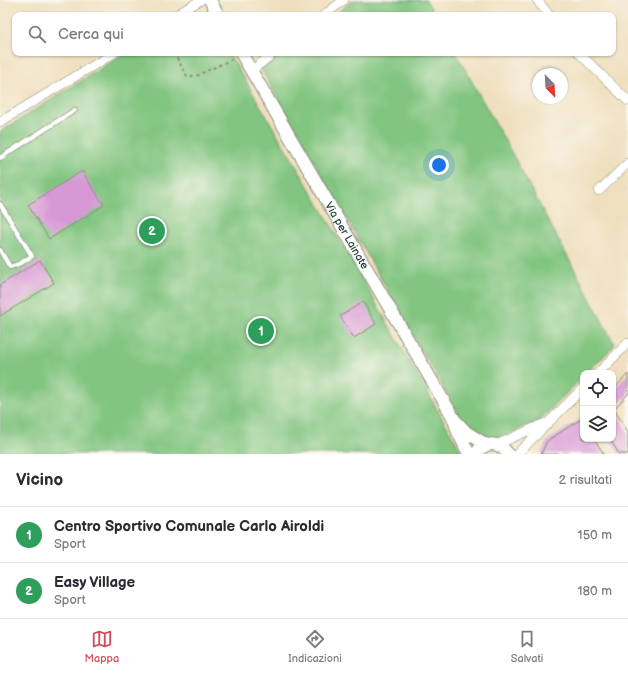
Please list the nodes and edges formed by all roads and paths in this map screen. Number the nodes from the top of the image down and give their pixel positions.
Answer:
1 (201, 0) edge
2 (210, 0) edge
3 (344, 0) edge
4 (537, 0) edge
5 (181, 12) edge
6 (216, 12) edge
7 (328, 12) edge
8 (547, 12) edge
9 (109, 56) edge
10 (176, 56) edge
11 (237, 56) edge
12 (242, 56) edge
13 (270, 56) edge
14 (583, 56) edge
15 (251, 71) junction
16 (628, 101) edge
17 (75, 110) dead end
18 (0, 122) edge
19 (0, 158) edge
20 (628, 163) edge
21 (600, 191) dead end
22 (0, 204) edge
23 (0, 250) edge
24 (628, 343) edge
25 (601, 370) edge
26 (580, 391) edge
27 (453, 417) junction
28 (550, 421) junction
29 (492, 445) junction
30 (469, 454) edge
31 (475, 454) edge
32 (508, 454) edge
33 (517, 454) edge

1 - 5 street
2 - 6 street
3 - 7 street
4 - 8 street
9 - 18 street
10 - 11 path
12 - 15 street, Via per Lainate
13 - 15 street
14 - 16 street
15 - 27 street, Via per Lainate
17 - 19 lane
20 - 21 street
22 - 23 lane
24 - 25 street
26 - 28 street
27 - 29 street, Via per Lainate
27 - 30 street, Via per Lainate
28 - 29 street
28 - 33 street
29 - 31 street
29 - 32 street, Via per Lainate

